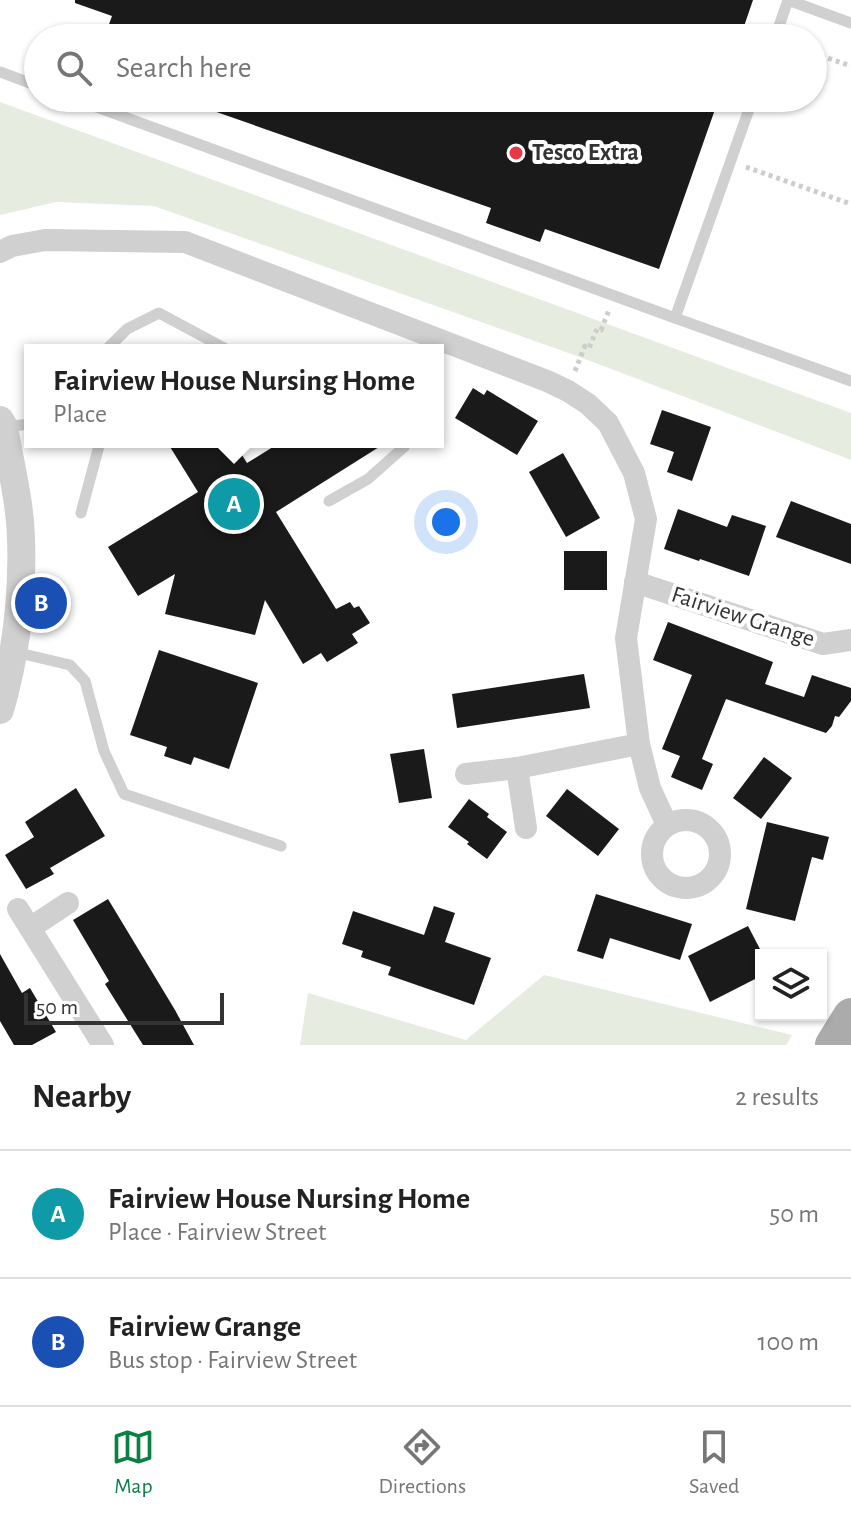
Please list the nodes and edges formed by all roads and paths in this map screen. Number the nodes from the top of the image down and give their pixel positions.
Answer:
1 (851, 23) edge
2 (780, 24) edge
3 (827, 58) edge
4 (851, 66) edge
5 (0, 72) edge
6 (24, 81) edge
7 (110, 112) edge
8 (748, 112) edge
9 (730, 161) junction
10 (851, 204) edge
11 (0, 252) edge
12 (614, 296) junction
13 (675, 318) junction
14 (112, 344) edge
15 (217, 344) edge
16 (851, 381) edge
17 (568, 391) junction
18 (11, 424) edge
19 (98, 448) edge
20 (403, 448) edge
21 (329, 501) dead end
22 (81, 513) dead end
23 (635, 582) junction
24 (851, 640) edge
25 (14, 651) junction
26 (0, 710) edge
27 (639, 744) junction
28 (517, 768) junction
29 (466, 774) dead end
30 (667, 825) dead end
31 (526, 828) dead end
32 (281, 846) dead end
33 (68, 903) dead end
34 (851, 1016) edge
35 (103, 1045) edge
36 (833, 1045) edge

1 - 2 lane
3 - 4 path
5 - 6 lane
7 - 12 lane
8 - 9 lane
9 - 10 path
9 - 13 lane
11 - 17 street
12 - 13 lane
12 - 17 path
13 - 16 lane
14 - 15 lane
17 - 23 street
18 - 25 street
19 - 22 lane
20 - 21 lane
23 - 24 street, Fairview Grange
23 - 27 street
25 - 26 street
25 - 32 lane
27 - 28 street
27 - 30 street
28 - 29 street
28 - 31 street
33 - 35 street
34 - 36 main road

